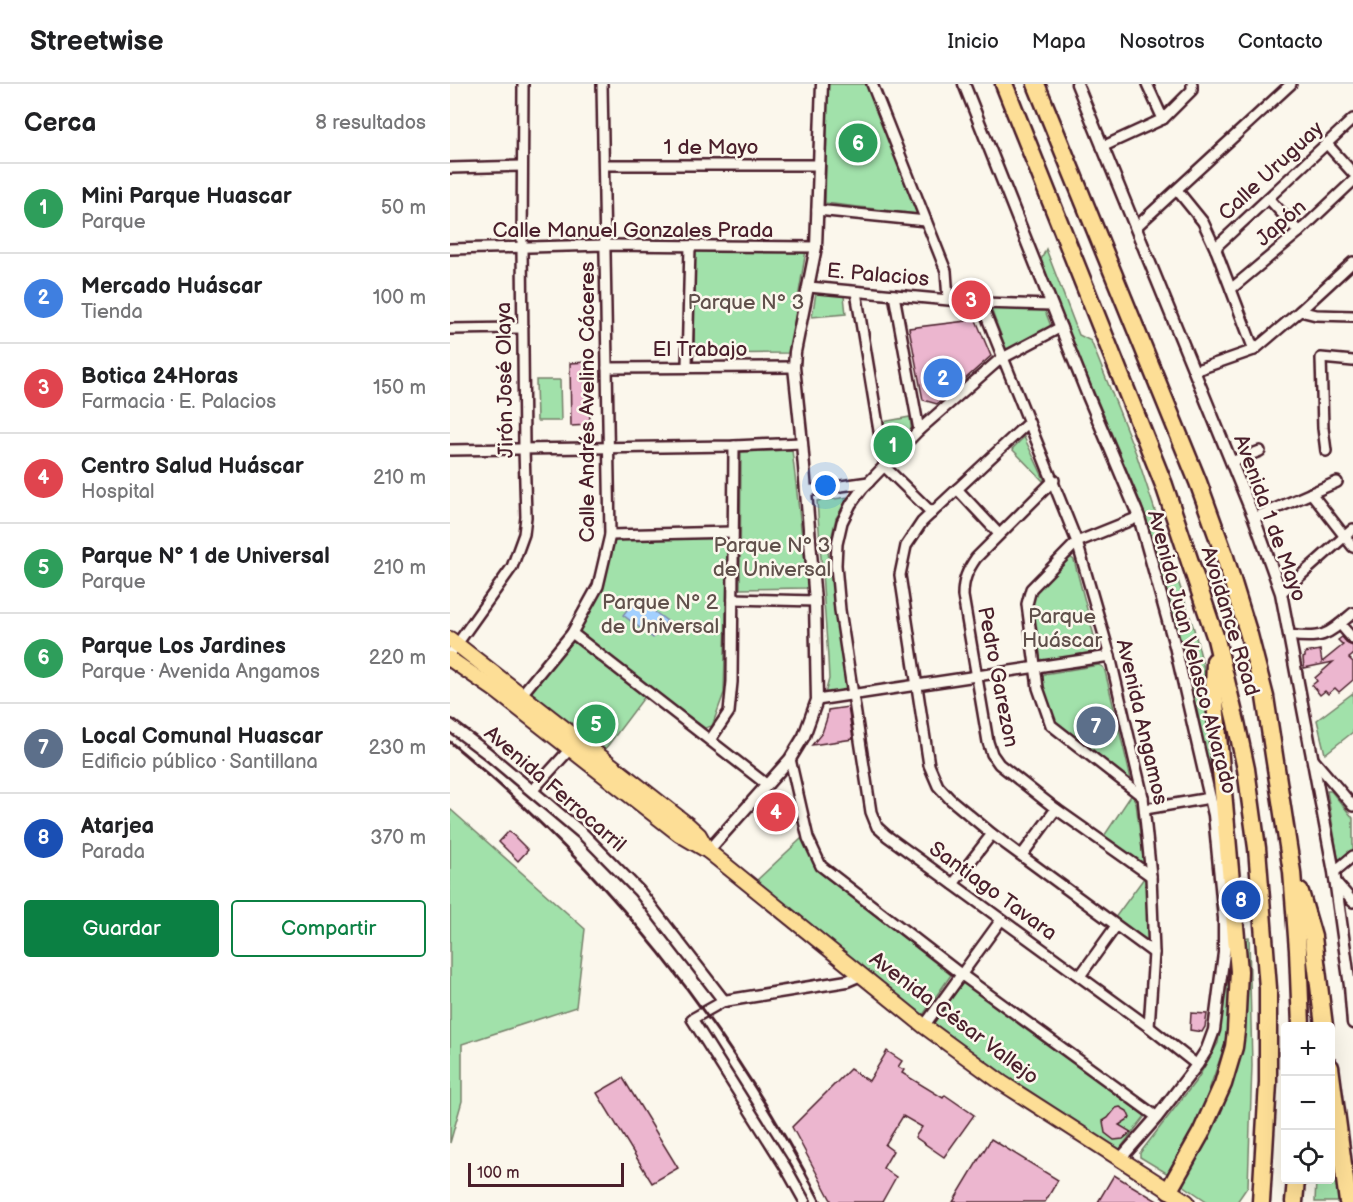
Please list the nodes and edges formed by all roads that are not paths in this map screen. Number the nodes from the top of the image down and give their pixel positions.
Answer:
1 (524, 84) edge
2 (602, 84) edge
3 (822, 84) edge
4 (872, 84) edge
5 (964, 84) edge
6 (1004, 84) edge
7 (1036, 84) edge
8 (1077, 84) edge
9 (1147, 84) edge
10 (1284, 86) edge
11 (1192, 87) edge
12 (1163, 119) junction
13 (1353, 119) edge
14 (1326, 143) junction
15 (1102, 147) junction
16 (604, 165) junction
17 (819, 165) junction
18 (522, 166) junction
19 (450, 168) edge
20 (1353, 173) edge
21 (1353, 182) edge
22 (1177, 190) junction
23 (1269, 199) junction
24 (817, 210) junction
25 (926, 221) junction
26 (1136, 227) junction
27 (1299, 232) junction
28 (605, 245) junction
29 (690, 246) junction
30 (816, 247) junction
31 (522, 248) junction
32 (450, 249) edge
33 (1216, 250) junction
34 (1353, 262) edge
35 (809, 287) junction
36 (1231, 290) junction
37 (856, 292) junction
38 (894, 295) junction
39 (948, 299) junction
40 (981, 303) junction
41 (1052, 305) junction
42 (1300, 311) junction
43 (1353, 316) edge
44 (1061, 327) junction
45 (450, 328) edge
46 (522, 328) junction
47 (1254, 350) junction
48 (1003, 357) junction
49 (1353, 361) edge
50 (687, 366) junction
51 (794, 367) junction
52 (607, 368) junction
53 (1194, 371) junction
54 (1029, 422) junction
55 (920, 430) junction
56 (802, 443) junction
57 (734, 446) junction
58 (524, 447) junction
59 (608, 448) junction
60 (450, 450) edge
61 (1326, 450) dead end
62 (1260, 451) dead end
63 (1231, 462) junction
64 (885, 468) junction
65 (1054, 480) junction
66 (869, 482) junction
67 (1337, 482) dead end
68 (957, 489) junction
69 (806, 491) junction
70 (1311, 493) junction
71 (932, 513) junction
72 (1139, 517) junction
73 (1254, 518) junction
74 (1353, 529) edge
75 (732, 532) junction
76 (999, 534) junction
77 (610, 535) junction
78 (1344, 536) junction
79 (1077, 542) junction
80 (1353, 547) edge
81 (1281, 593) junction
82 (733, 599) junction
83 (815, 601) junction
84 (1353, 613) edge
85 (1340, 624) junction
86 (572, 633) junction
87 (1289, 634) junction
88 (1216, 639) junction
89 (1353, 639) edge
90 (452, 646) edge
91 (1110, 656) junction
92 (450, 659) edge
93 (1036, 667) junction
94 (976, 676) junction
95 (916, 686) junction
96 (855, 694) junction
97 (517, 700) junction
98 (817, 700) junction
99 (450, 725) edge
100 (710, 740) junction
101 (570, 749) junction
102 (1312, 758) junction
103 (790, 759) junction
104 (766, 784) junction
105 (532, 791) junction
106 (1143, 797) junction
107 (1210, 798) junction
108 (1353, 806) edge
109 (1056, 809) junction
110 (1145, 809) junction
111 (993, 834) junction
112 (708, 851) junction
113 (1022, 855) junction
114 (1353, 856) edge
115 (1292, 872) junction
116 (1151, 876) junction
117 (1334, 876) junction
118 (953, 884) junction
119 (1353, 902) edge
120 (1001, 920) junction
121 (1116, 926) junction
122 (1154, 953) junction
123 (861, 975) junction
124 (962, 975) junction
125 (1080, 976) junction
126 (1352, 986) edge
127 (723, 1001) junction
128 (1301, 1022) edge
129 (1323, 1022) edge
130 (1353, 1023) edge
131 (924, 1026) junction
132 (1149, 1027) junction
133 (1197, 1065) junction
134 (1331, 1076) edge
135 (1157, 1117) junction
136 (1121, 1158) junction
137 (1296, 1184) edge
138 (1169, 1190) junction
139 (805, 1202) edge
140 (1188, 1202) edge
141 (1261, 1202) edge
142 (1294, 1202) edge
143 (1348, 1202) edge

1 - 18 street, Jirón José Olaya
2 - 16 street, Calle Andrés Avelino Cáceres
3 - 17 street
4 - 25 street
5 - 41 street, Avenida Juan Velasco Alvarado
6 - 88 highway, Avoidance Road
7 - 115 highway, Avoidance Road
8 - 15 street, Avenida 1 de Mayo
9 - 12 street
10 - 22 street
11 - 12 street
12 - 15 street
13 - 14 street, Calle Uruguay
14 - 20 street
14 - 23 street, Calle Uruguay
15 - 26 street, Avenida 1 de Mayo
16 - 17 street, 1 de Mayo
16 - 28 street, Calle Andrés Avelino Cáceres
17 - 24 street
18 - 19 street
18 - 31 street, Jirón José Olaya
21 - 27 street, Japón
22 - 26 street
22 - 33 street
23 - 27 street
23 - 33 street, Calle Uruguay
24 - 25 street
24 - 30 street
25 - 39 street
26 - 53 street, Avenida 1 de Mayo
27 - 36 street, Japón
28 - 29 street, Calle Manuel Gonzales Prada
28 - 31 street, Calle Manuel Gonzales Prada
28 - 52 street, Calle Andrés Avelino Cáceres
29 - 30 street, Calle Manuel Gonzales Prada
29 - 50 street
30 - 35 street
31 - 32 street, Calle Manuel Gonzales Prada
31 - 46 street, Jirón José Olaya
33 - 36 street
34 - 42 street
35 - 37 street, E. Palacios
35 - 51 street
36 - 47 street
37 - 38 street, E. Palacios
37 - 64 street
38 - 39 street, E. Palacios
38 - 55 street
39 - 40 street, E. Palacios
40 - 41 street, E. Palacios
40 - 48 street, Avenida Angamos
41 - 44 street, Avenida Juan Velasco Alvarado
42 - 43 street
42 - 47 street
44 - 48 street, Santiago Tavara
44 - 72 street, Avenida Juan Velasco Alvarado
45 - 46 street
46 - 58 street, Jirón José Olaya
47 - 53 street
48 - 54 street, Avenida Angamos
48 - 55 street, Santiago Tavara
49 - 61 street
50 - 51 street, El Trabajo
50 - 52 street, El Trabajo
51 - 56 street
52 - 59 street, Calle Andrés Avelino Cáceres
53 - 63 street, Avenida 1 de Mayo
54 - 65 street, Avenida Angamos
54 - 68 street
55 - 64 street, Santiago Tavara
56 - 57 street
56 - 69 street
57 - 59 street
57 - 75 street
58 - 59 street
58 - 60 street
58 - 90 street, Jirón José Olaya
59 - 77 street, Calle Andrés Avelino Cáceres
62 - 63 street
63 - 73 street, Avenida 1 de Mayo
64 - 66 street, Santiago Tavara
64 - 71 street
65 - 76 street, Pedro Garezon
65 - 79 street, Avenida Angamos
66 - 69 street
66 - 96 street, Santiago Tavara
67 - 70 street
68 - 71 street
68 - 76 street
69 - 83 street
70 - 73 street
70 - 78 street
71 - 95 street
72 - 79 street
72 - 107 street, Avenida Juan Velasco Alvarado
73 - 81 street, Avenida 1 de Mayo
74 - 78 street
75 - 77 street
75 - 82 street
76 - 94 street, Pedro Garezon
77 - 86 street, Calle Andrés Avelino Cáceres
78 - 80 street
78 - 81 street
79 - 91 street, Avenida Angamos
79 - 93 street
81 - 87 street, Avenida 1 de Mayo
82 - 83 street
82 - 100 street
83 - 98 street
84 - 85 street
85 - 87 street
85 - 89 street
86 - 97 street, Calle Andrés Avelino Cáceres
86 - 100 street
87 - 102 street, Avenida 1 de Mayo
88 - 138 highway
88 - 141 highway, Avoidance Road
90 - 97 main road, Avenida César Vallejo
91 - 93 street
91 - 106 street, Avenida Angamos
92 - 97 main road, Avenida César Vallejo
93 - 94 street
93 - 106 street
94 - 95 street
94 - 109 street, Pedro Garezon
95 - 96 street
95 - 111 street
96 - 98 street
96 - 118 street, Santiago Tavara
97 - 101 main road, Avenida César Vallejo
97 - 112 main road, Avenida César Vallejo
98 - 103 street
99 - 105 street, Avenida Ferrocarril
100 - 104 street
101 - 105 street
101 - 112 main road, Avenida César Vallejo
102 - 108 street
102 - 117 street, Avenida 1 de Mayo
103 - 104 street
103 - 124 street, Avenida César Vallejo
104 - 112 street
105 - 127 street, Avenida Ferrocarril
106 - 110 street, Avenida Angamos
107 - 110 street
107 - 133 street, Avenida Juan Velasco Alvarado
109 - 113 street
109 - 116 street, Pedro Garezon
110 - 116 street, Avenida Angamos
111 - 113 street
111 - 118 street
112 - 123 main road, Avenida César Vallejo
113 - 121 street
114 - 117 street
115 - 128 highway, Avoidance Road
115 - 129 highway
116 - 122 street, Avenida Angamos
117 - 119 street
117 - 126 street, Avenida 1 de Mayo
118 - 120 street, Santiago Tavara
120 - 124 street
120 - 125 street, Santiago Tavara
121 - 122 street
121 - 125 street
122 - 132 street, Avenida Angamos
123 - 127 street
123 - 131 main road, Avenida César Vallejo
124 - 131 street
124 - 135 street, Avenida César Vallejo
125 - 132 street, Santiago Tavara
126 - 130 street, Avenida 1 de Mayo
127 - 139 street
131 - 136 main road, Avenida César Vallejo
132 - 133 street, Santiago Tavara
133 - 135 street, Avenida Juan Velasco Alvarado
134 - 143 highway
135 - 136 street, Avenida Juan Velasco Alvarado
136 - 138 main road, Avenida César Vallejo
137 - 142 highway
138 - 140 main road, Avenida César Vallejo

